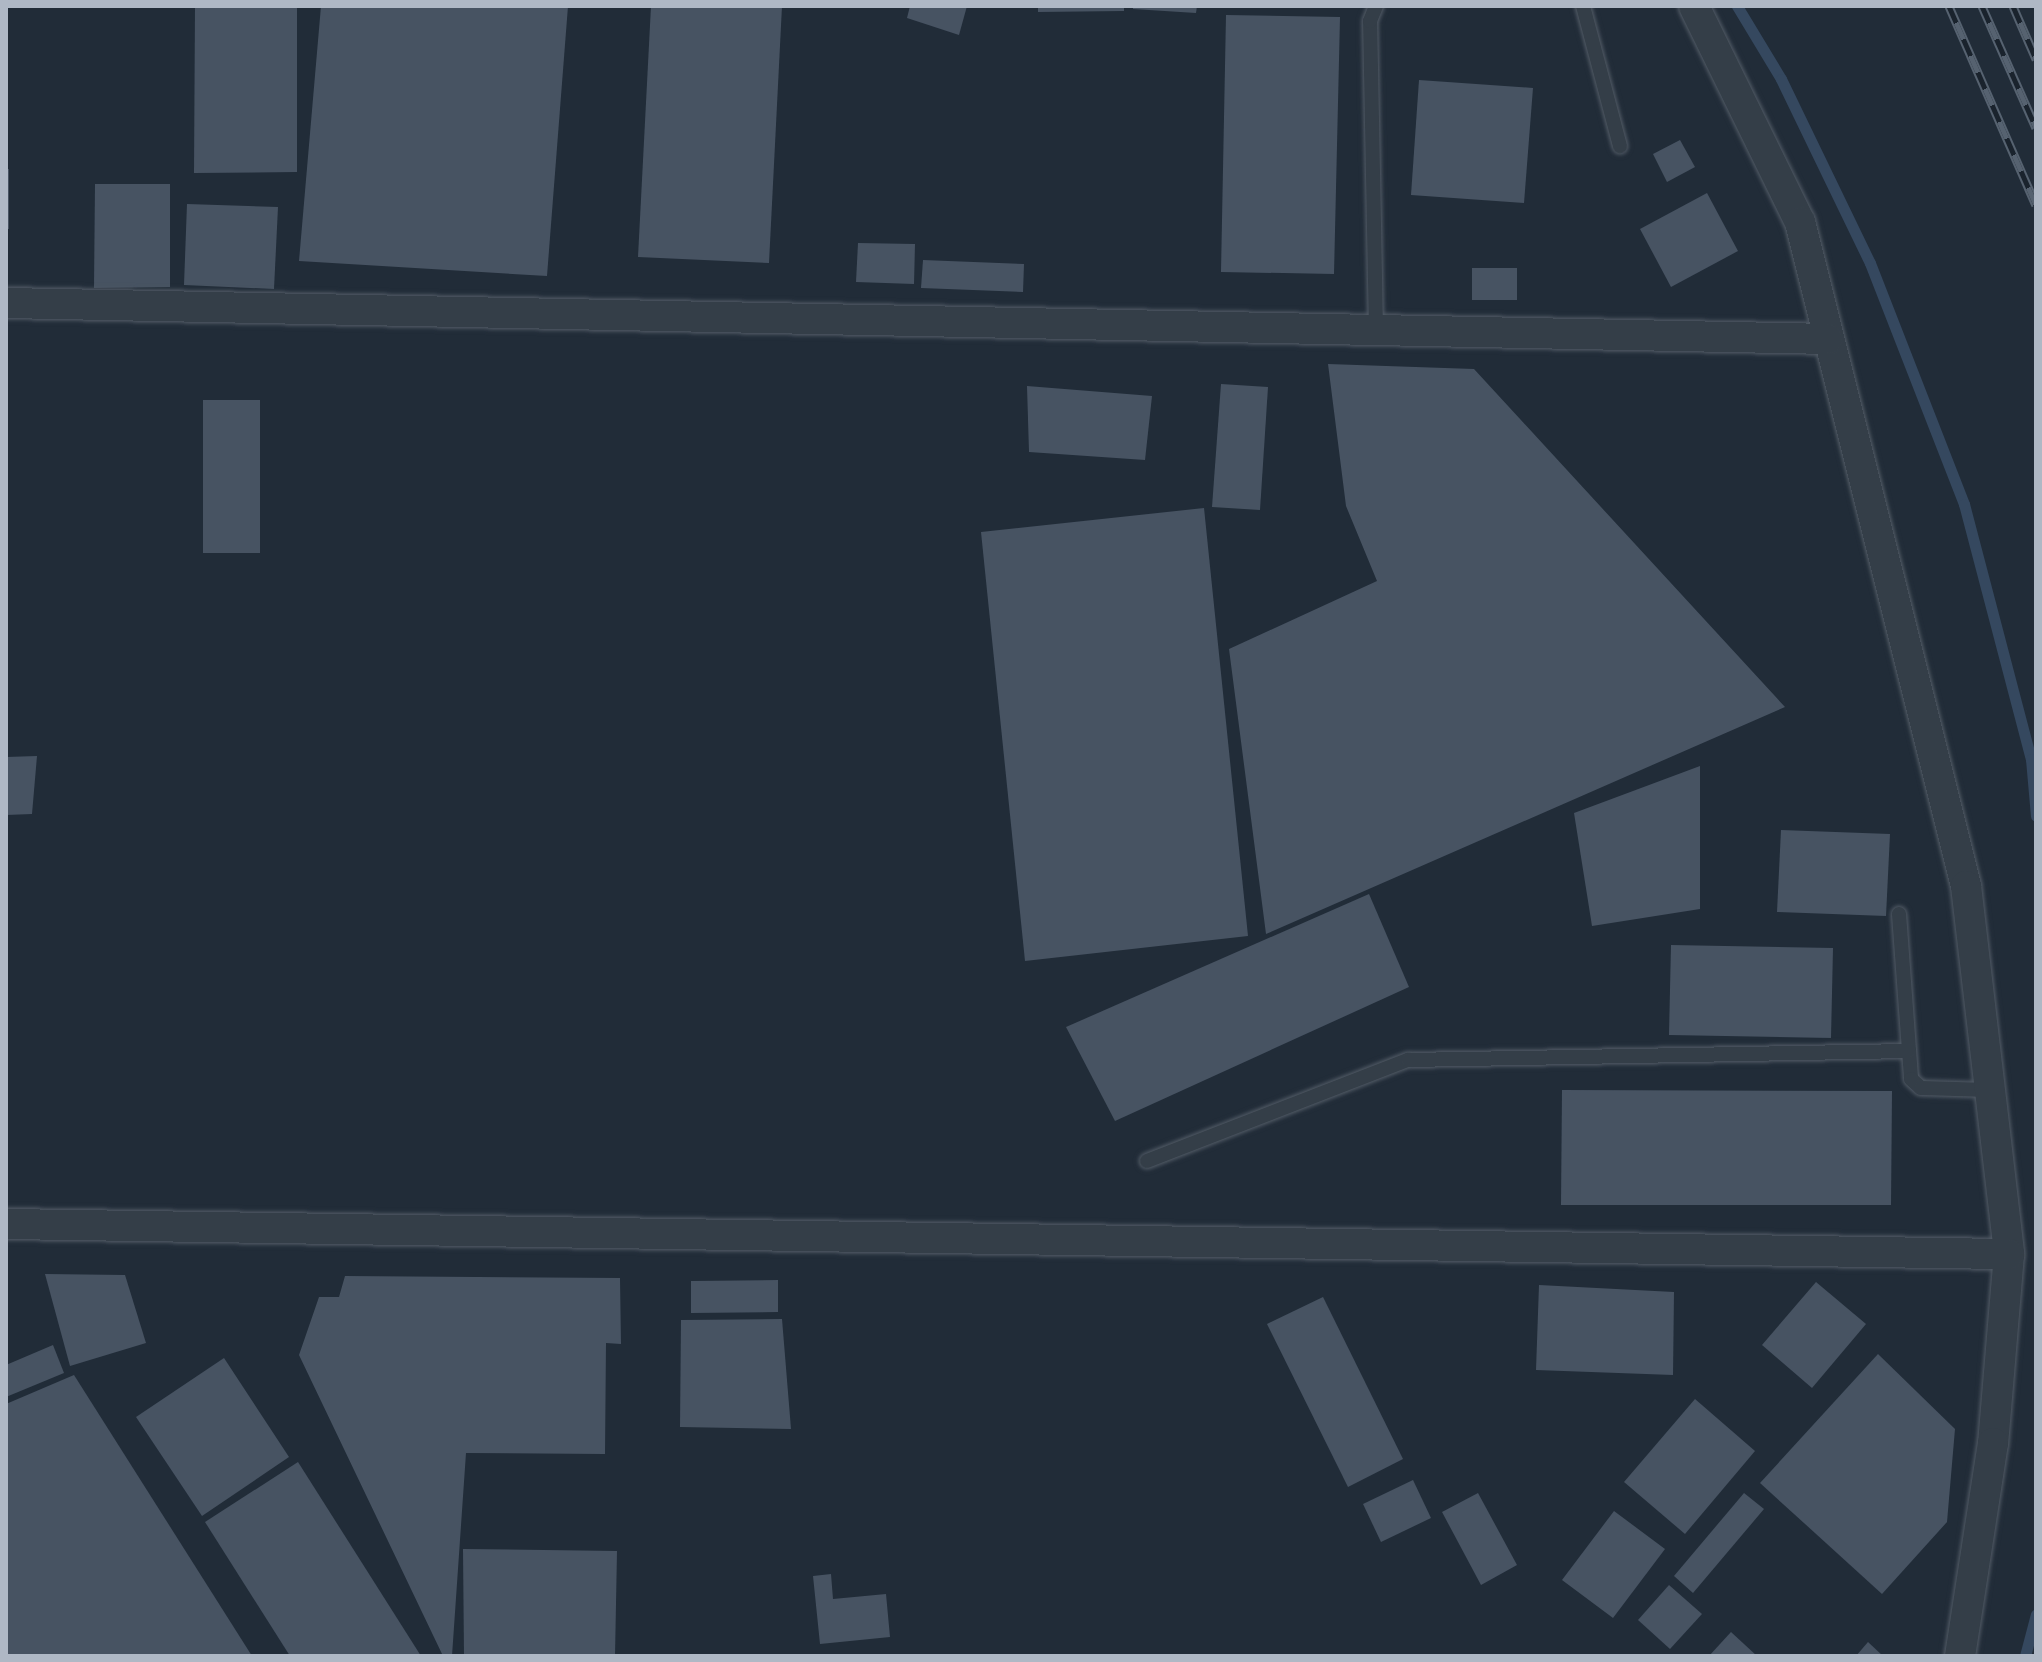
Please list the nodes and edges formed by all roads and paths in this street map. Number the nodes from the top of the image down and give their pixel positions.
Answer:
1 (1376, 6) edge
2 (1583, 6) edge
3 (1694, 6) edge
4 (1620, 146) dead end
5 (6, 303) edge
6 (1376, 330) junction
7 (1828, 339) junction
8 (1899, 914) dead end
9 (1909, 1051) junction
10 (1990, 1090) junction
11 (1147, 1161) dead end
12 (6, 1224) edge
13 (2009, 1254) junction
14 (1960, 1656) edge

1 - 6 lane
2 - 4 lane
3 - 7 street
5 - 6 street
6 - 7 street
7 - 10 street
8 - 9 lane
9 - 10 lane
9 - 11 lane
10 - 13 street
12 - 13 street
13 - 14 street

